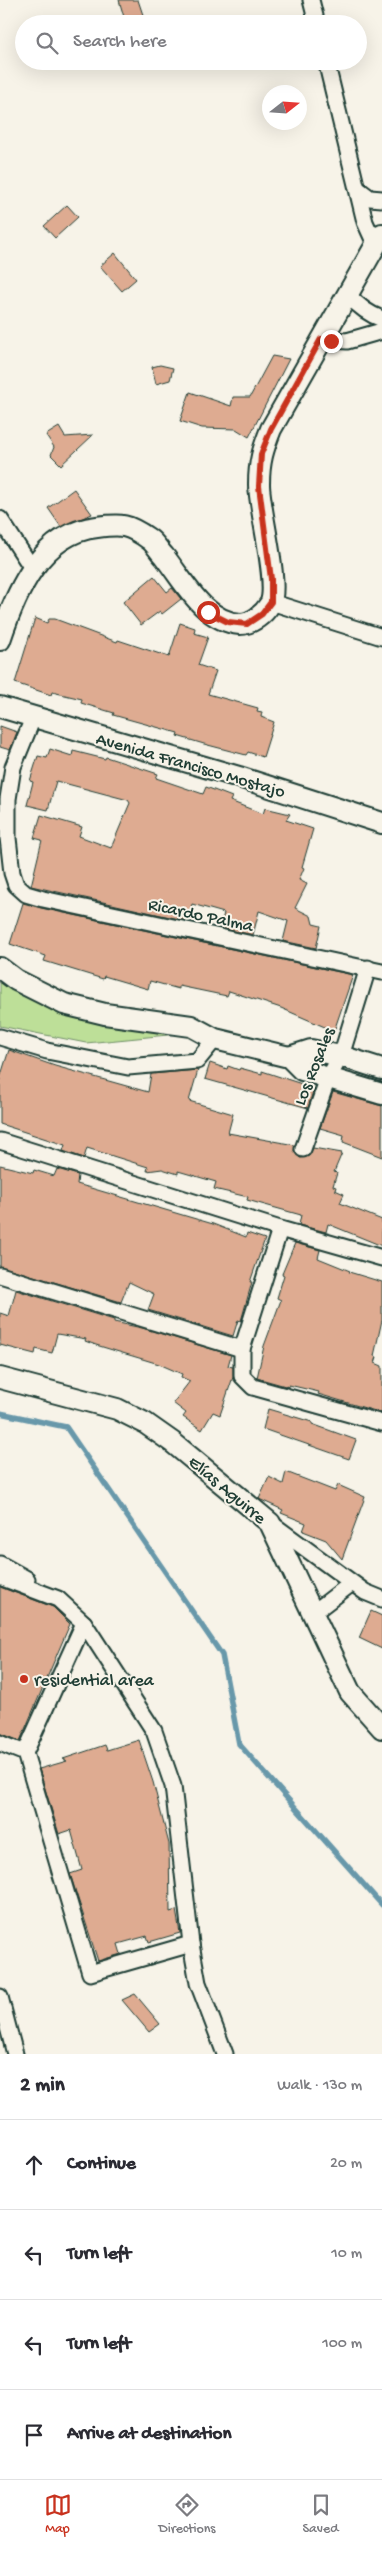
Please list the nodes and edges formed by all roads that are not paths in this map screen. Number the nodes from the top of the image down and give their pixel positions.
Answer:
1 (311, 0) edge
2 (315, 15) edge
3 (328, 70) edge
4 (358, 189) junction
5 (382, 199) edge
6 (379, 239) edge
7 (348, 295) junction
8 (382, 319) edge
9 (382, 331) edge
10 (321, 339) junction
11 (0, 519) edge
12 (32, 568) junction
13 (271, 602) junction
14 (382, 637) edge
15 (0, 640) edge
16 (0, 707) edge
17 (33, 718) junction
18 (382, 823) edge
19 (0, 968) edge
20 (375, 970) edge
21 (0, 1037) edge
22 (215, 1039) junction
23 (341, 1056) junction
24 (289, 1057) junction
25 (382, 1070) edge
26 (328, 1078) junction
27 (382, 1094) edge
28 (0, 1140) edge
29 (303, 1149) dead end
30 (280, 1229) junction
31 (382, 1258) edge
32 (0, 1275) edge
33 (242, 1348) junction
34 (0, 1378) edge
35 (382, 1423) edge
36 (270, 1523) junction
37 (0, 1564) edge
38 (0, 1577) edge
39 (352, 1583) junction
40 (58, 1599) junction
41 (382, 1599) edge
42 (313, 1613) junction
43 (84, 1623) junction
44 (382, 1728) edge
45 (0, 1743) edge
46 (24, 1753) junction
47 (191, 1944) junction
48 (0, 1997) edge
49 (15, 2054) edge
50 (225, 2054) edge

1 - 2 street
3 - 4 street
4 - 5 street
4 - 6 street
6 - 7 street
7 - 8 street
7 - 10 street
9 - 10 street
10 - 13 street
11 - 12 street
12 - 13 street
12 - 15 street
13 - 14 street
16 - 17 street, Avenida Francisco Mostajo
17 - 18 street, Avenida Francisco Mostajo
17 - 20 street, Ricardo Palma
19 - 22 street
20 - 23 street, Los Rosales
21 - 22 street
22 - 24 street
23 - 24 street
23 - 25 street
23 - 26 street, Los Rosales
24 - 26 street
26 - 27 street
26 - 29 street, Los Rosales
28 - 30 street
30 - 31 street
30 - 33 street
32 - 33 street
33 - 35 street
34 - 36 street, Elías Aguirre
36 - 39 street
36 - 42 street, Elías Aguirre
37 - 40 street
38 - 40 street
39 - 41 street
39 - 42 street
40 - 43 street
42 - 44 street, Elías Aguirre
43 - 46 street
43 - 47 street
45 - 46 street
46 - 47 street
47 - 50 street
48 - 49 street

